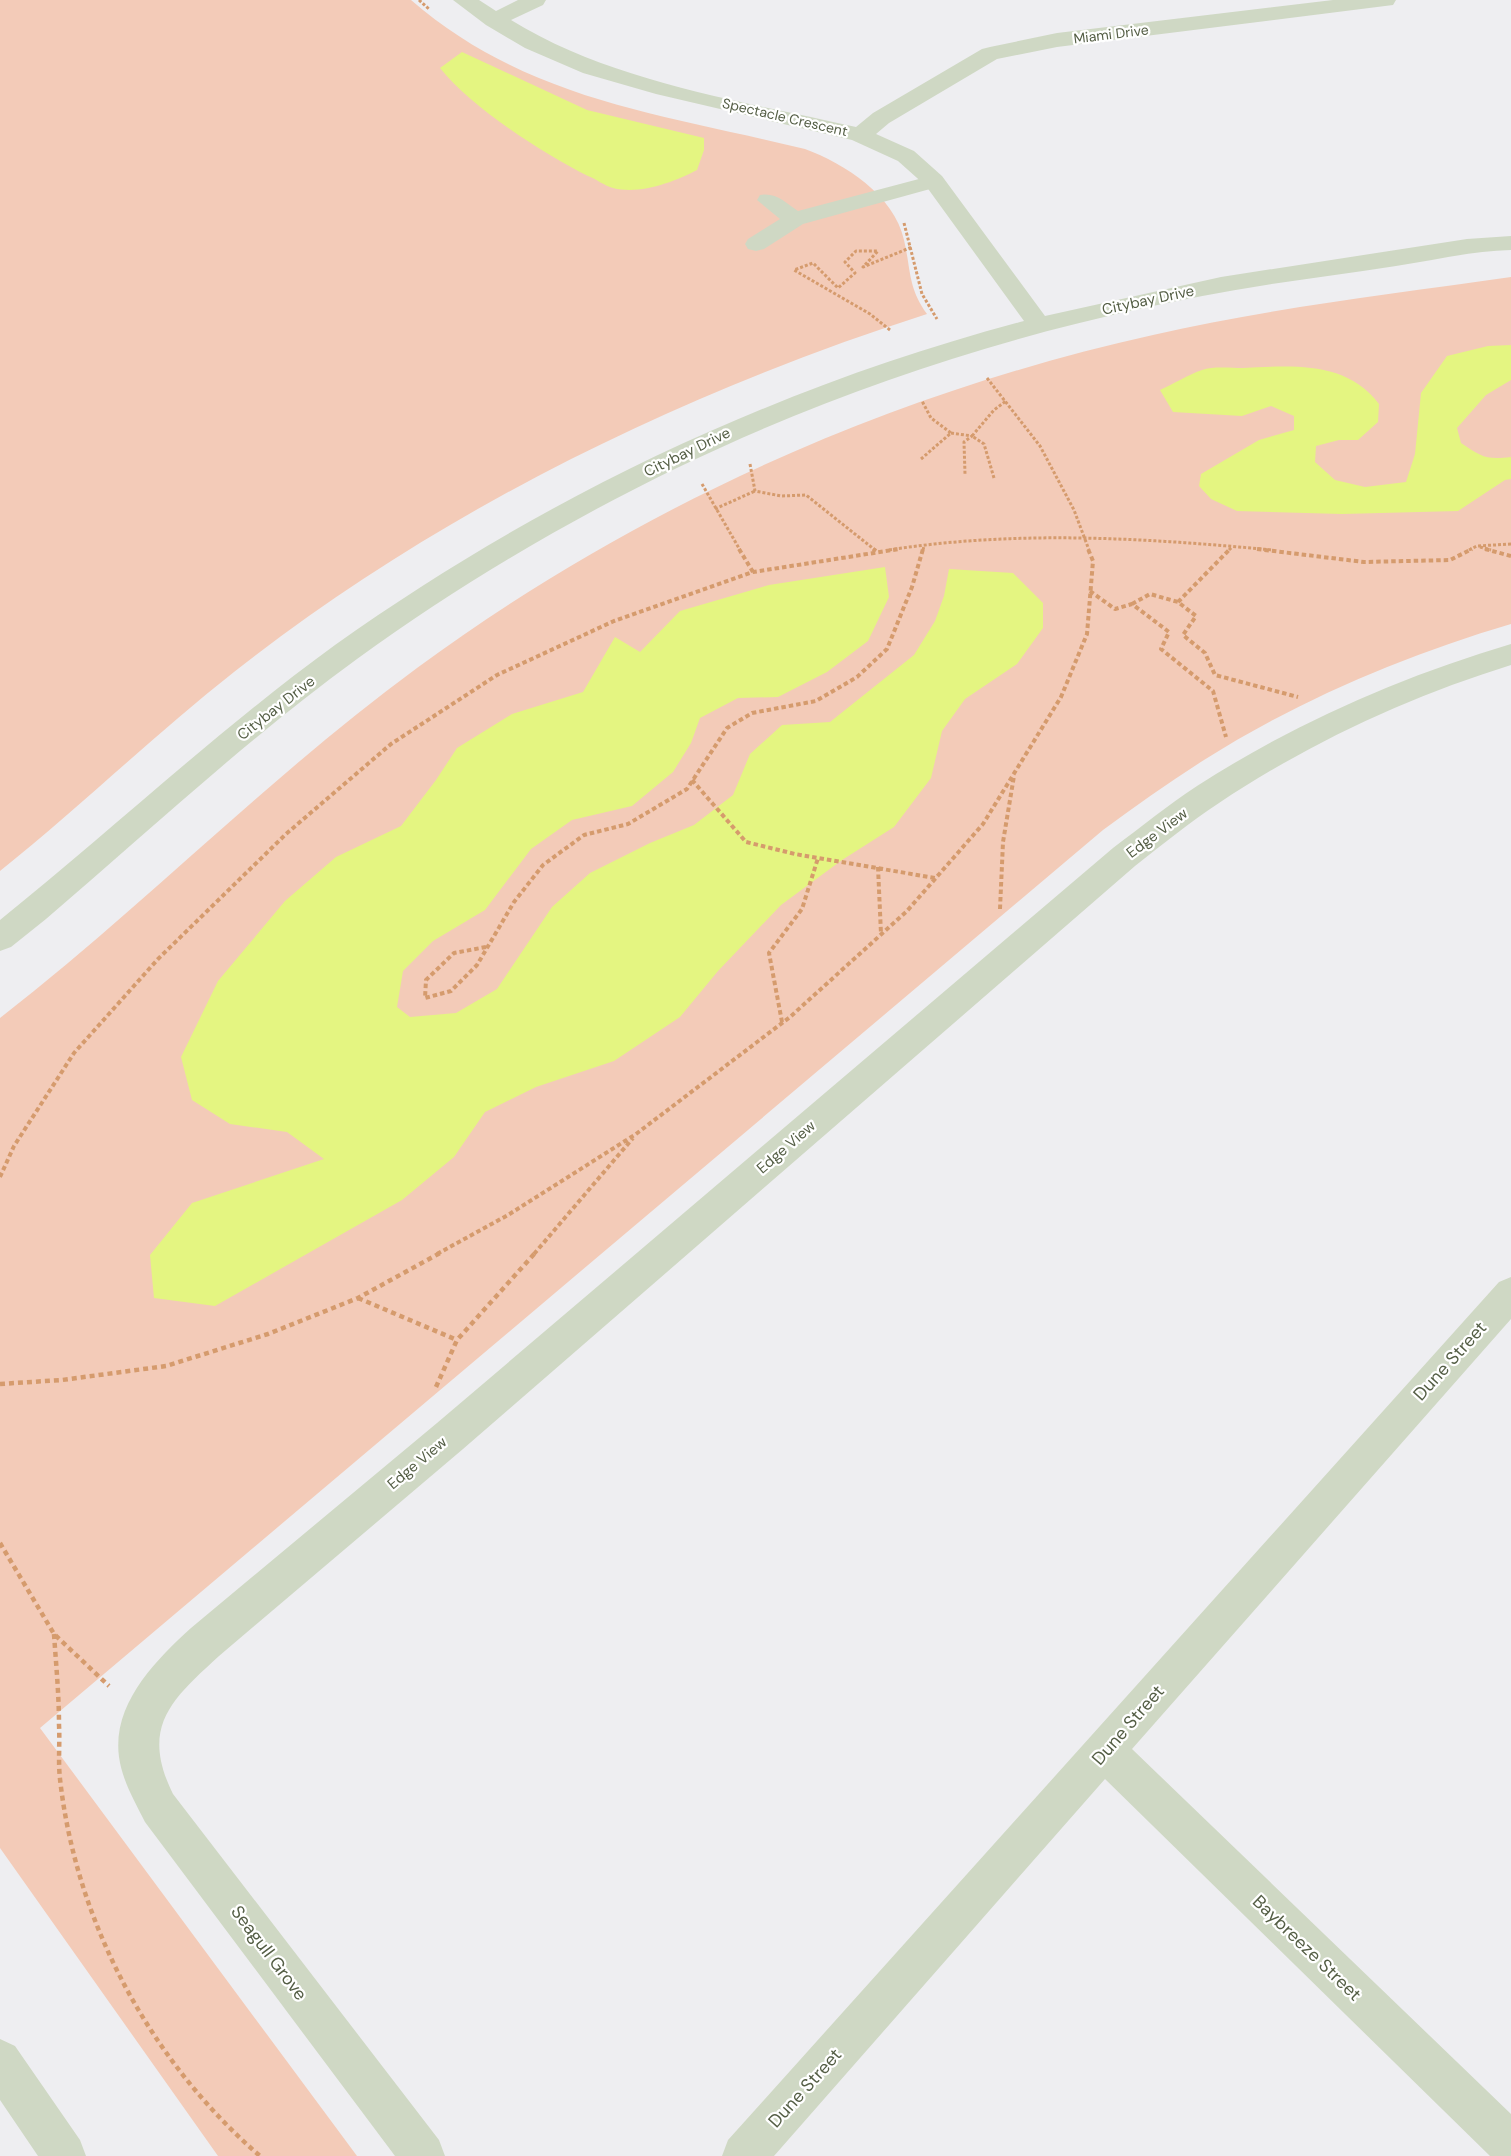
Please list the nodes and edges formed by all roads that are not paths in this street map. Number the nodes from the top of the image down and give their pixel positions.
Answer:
1 (464, 0) edge
2 (535, 0) edge
3 (1385, 0) edge
4 (494, 20) junction
5 (860, 135) junction
6 (934, 181) junction
7 (768, 200) dead end
8 (795, 219) junction
9 (1508, 242) edge
10 (756, 244) dead end
11 (1039, 325) junction
12 (1511, 654) edge
13 (0, 938) edge
14 (1511, 1293) edge
15 (140, 1728) joint
16 (1105, 1751) junction
17 (0, 2061) edge
18 (1511, 2145) edge
19 (64, 2156) edge
20 (423, 2156) edge
21 (744, 2156) edge

1 - 4 street, Spectacle Crescent
2 - 4 street
3 - 5 street, Miami Drive
4 - 5 street, Spectacle Crescent
5 - 6 street, Spectacle Crescent
6 - 8 lane
6 - 11 street, Spectacle Crescent
7 - 8 lane
8 - 10 lane
9 - 11 street, Citybay Drive
11 - 13 street, Citybay Drive
12 - 15 street, Edge View
14 - 16 street, Dune Street
15 - 20 street, Seagull Grove
16 - 18 street, Baybreeze Street
16 - 21 street, Dune Street
17 - 19 street

